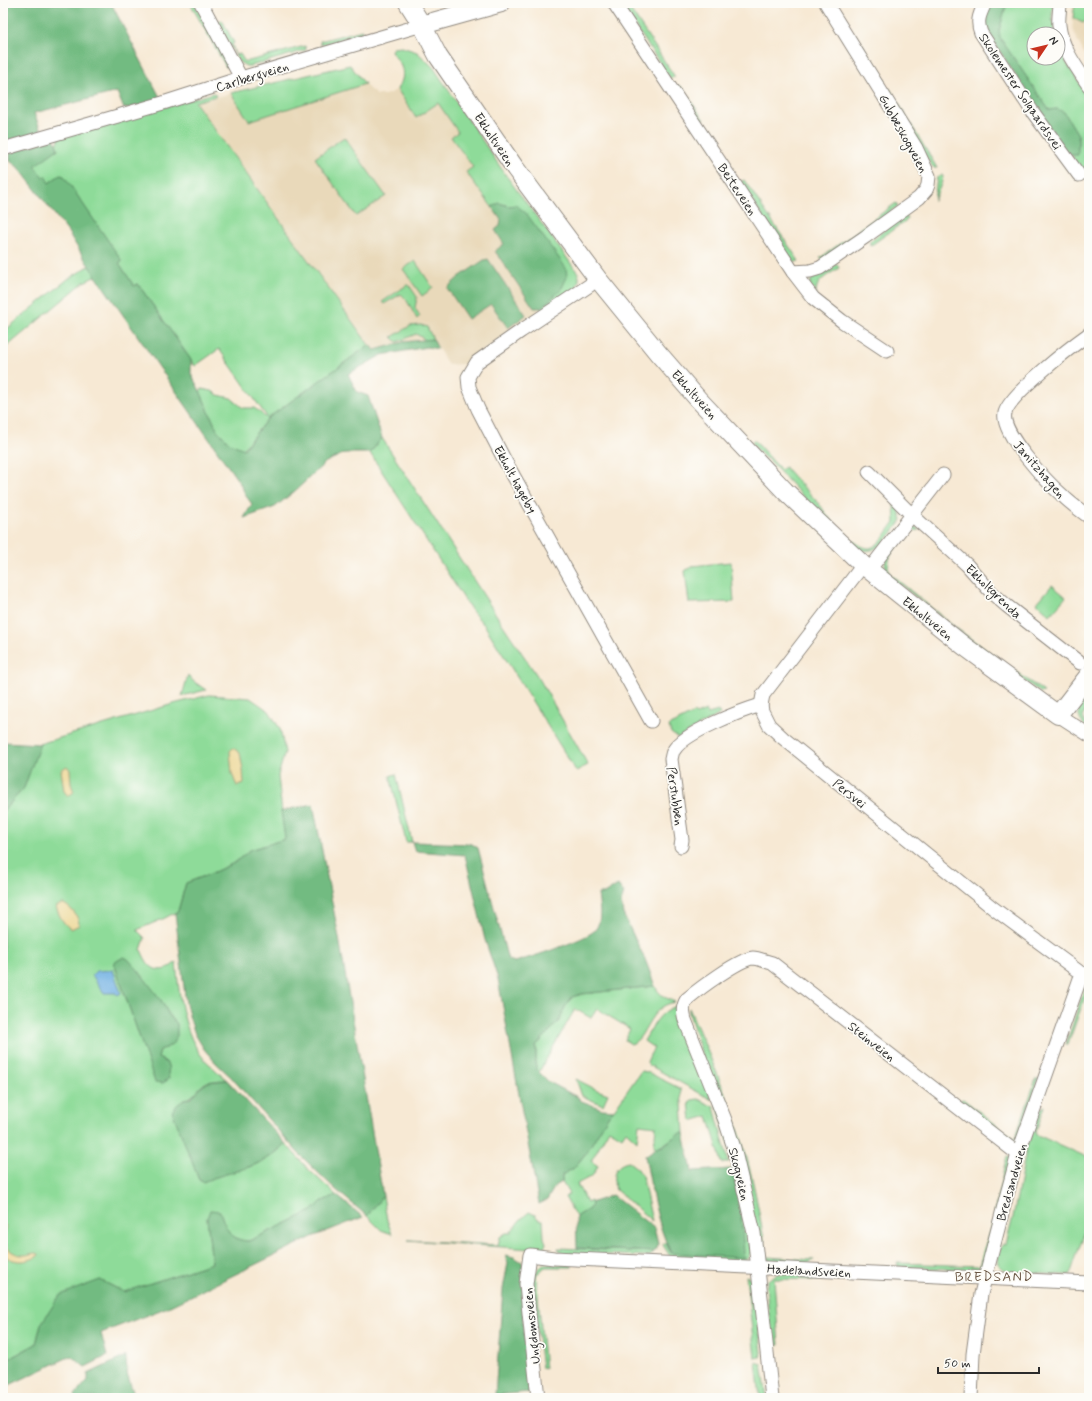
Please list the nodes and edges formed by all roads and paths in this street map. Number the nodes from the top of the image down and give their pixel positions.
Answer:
1 (201, 3) edge
2 (408, 3) edge
3 (501, 3) edge
4 (614, 3) edge
5 (826, 3) edge
6 (985, 3) edge
7 (1060, 3) edge
8 (422, 25) junction
9 (241, 78) junction
10 (1089, 86) edge
11 (3, 149) edge
12 (1079, 175) dead end
13 (793, 272) junction
14 (597, 278) junction
15 (1089, 334) edge
16 (887, 351) dead end
17 (869, 472) dead end
18 (943, 475) dead end
19 (912, 515) junction
20 (1089, 517) edge
21 (866, 568) junction
22 (1084, 669) edge
23 (761, 705) junction
24 (1058, 715) junction
25 (651, 721) dead end
26 (1089, 736) edge
27 (681, 846) dead end
28 (1086, 975) edge
29 (719, 976) joint
30 (1018, 1154) junction
31 (530, 1255) joint
32 (758, 1267) junction
33 (986, 1277) junction
34 (1089, 1283) edge
35 (538, 1398) edge
36 (772, 1398) edge
37 (971, 1398) edge

1 - 9 street
2 - 8 street, Ekholtveien
3 - 8 street, Carlbergveien
4 - 13 street, Beiteveien
5 - 13 street, Gubbeskogveien
6 - 12 street, Skolemester Solgaardsvei
7 - 10 street
8 - 9 street, Carlbergveien
8 - 14 street, Ekholtveien
9 - 11 street, Carlbergveien
13 - 16 street, Beiteveien
14 - 21 street, Ekholtveien
14 - 25 street, Ekholt hageby
15 - 20 street, Janitzhagen
17 - 19 street, Ekholtgrenda
18 - 19 street
19 - 21 street
19 - 22 street, Ekholtgrenda
21 - 23 street
21 - 24 street, Ekholtveien
22 - 24 street
23 - 27 street, Perstubben
23 - 28 street, Persvei
24 - 26 street, Ekholtveien
28 - 30 street, Bredsandveien
29 - 30 street, Steinveien
29 - 32 street, Skogveien
30 - 33 street, Bredsandveien
31 - 32 street, Hadelandsveien
31 - 35 street, Ungdomsveien
32 - 33 street, Hadelandsveien
32 - 36 street, Skogveien
33 - 34 street, Hadelandsveien
33 - 37 street, Bredsandveien

